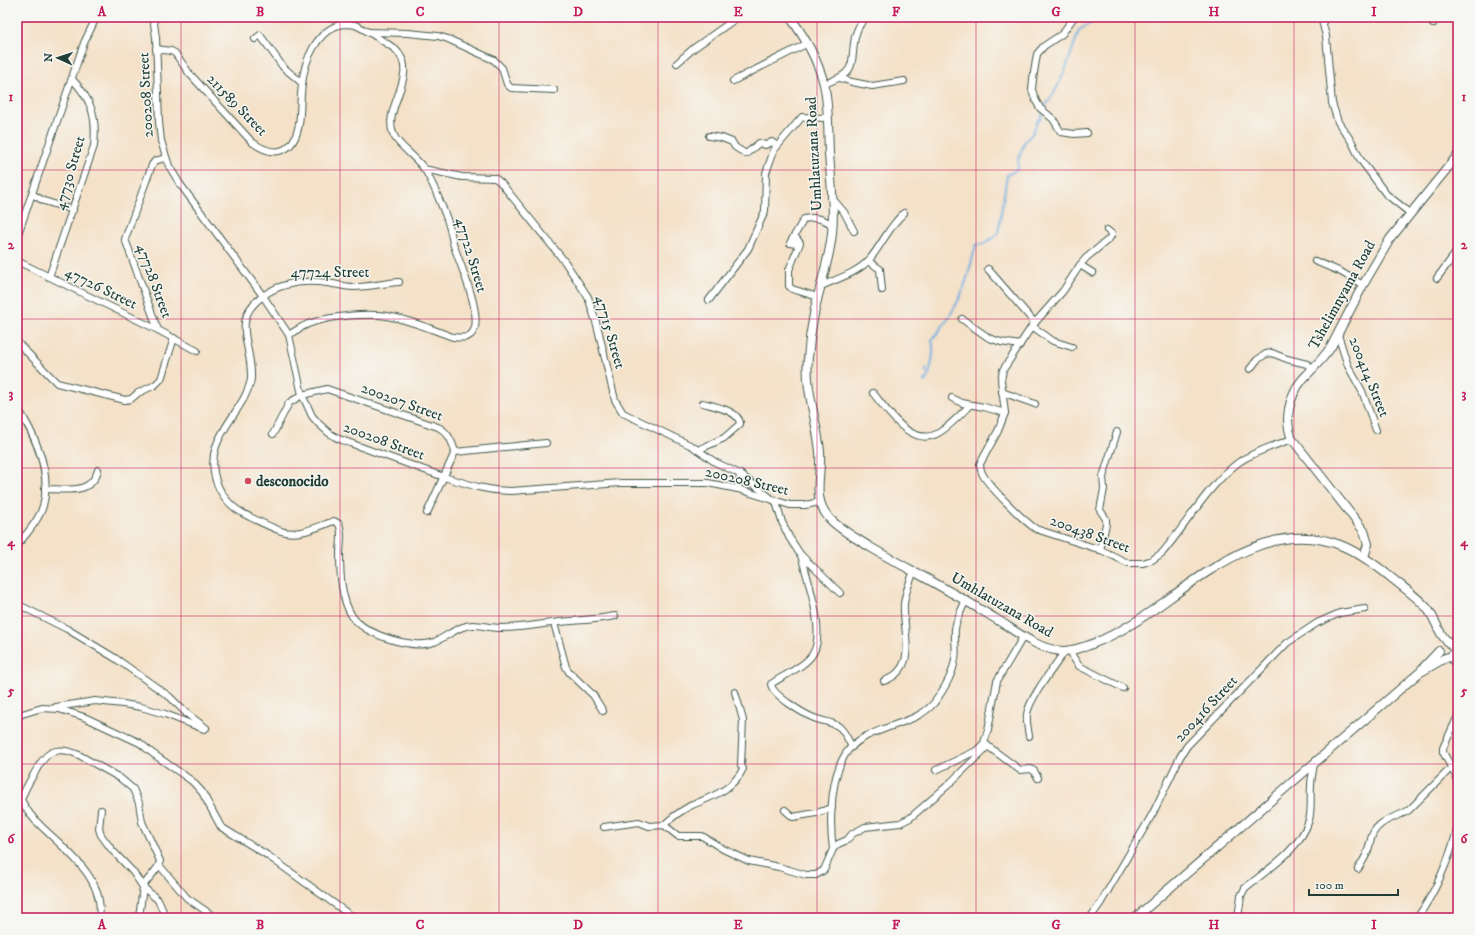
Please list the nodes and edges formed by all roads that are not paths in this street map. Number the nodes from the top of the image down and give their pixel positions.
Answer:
1 (99, 17) edge
2 (153, 17) edge
3 (738, 17) edge
4 (790, 17) edge
5 (867, 17) edge
6 (1074, 17) edge
7 (1321, 17) edge
8 (1434, 17) edge
9 (1433, 24) dead end
10 (366, 31) junction
11 (255, 39) dead end
12 (806, 44) junction
13 (156, 49) junction
14 (677, 63) dead end
15 (840, 78) junction
16 (72, 79) junction
17 (733, 81) dead end
18 (904, 81) dead end
19 (302, 83) junction
20 (824, 84) junction
21 (554, 90) dead end
22 (827, 118) junction
23 (1087, 134) dead end
24 (709, 136) dead end
25 (777, 146) junction
26 (1458, 155) edge
27 (165, 158) junction
28 (424, 169) junction
29 (32, 194) junction
30 (831, 197) junction
31 (73, 210) junction
32 (904, 213) dead end
33 (1410, 213) junction
34 (832, 225) junction
35 (1107, 230) dead end
36 (854, 231) dead end
37 (17, 237) edge
38 (1458, 250) edge
39 (17, 260) edge
40 (868, 260) junction
41 (1315, 261) dead end
42 (1080, 265) junction
43 (988, 268) dead end
44 (1093, 273) dead end
45 (49, 277) junction
46 (1437, 278) dead end
47 (399, 282) dead end
48 (1363, 285) junction
49 (821, 286) junction
50 (882, 290) dead end
51 (263, 296) junction
52 (818, 297) junction
53 (709, 300) dead end
54 (962, 319) dead end
55 (1034, 324) junction
56 (158, 330) junction
57 (289, 335) junction
58 (1338, 335) junction
59 (174, 338) junction
60 (17, 342) edge
61 (1020, 345) junction
62 (1072, 347) dead end
63 (197, 351) dead end
64 (1250, 369) dead end
65 (1314, 369) junction
66 (1002, 392) junction
67 (873, 393) dead end
68 (302, 395) junction
69 (952, 398) dead end
70 (703, 403) dead end
71 (1035, 404) dead end
72 (970, 405) junction
73 (17, 407) edge
74 (1005, 413) junction
75 (1376, 430) dead end
76 (1117, 432) dead end
77 (273, 434) dead end
78 (1292, 439) junction
79 (546, 443) dead end
80 (698, 450) junction
81 (455, 452) junction
82 (98, 470) dead end
83 (740, 474) junction
84 (444, 477) junction
85 (45, 489) junction
86 (738, 489) junction
87 (776, 502) junction
88 (820, 502) junction
89 (427, 513) dead end
90 (17, 544) edge
91 (1100, 550) junction
92 (800, 554) junction
93 (1364, 557) junction
94 (914, 571) junction
95 (840, 593) dead end
96 (966, 600) junction
97 (17, 604) edge
98 (1365, 609) dead end
99 (614, 616) dead end
100 (554, 623) junction
101 (1439, 629) junction
102 (1023, 637) junction
103 (1458, 637) edge
104 (1439, 650) junction
105 (1068, 651) junction
106 (1453, 652) edge
107 (1458, 668) edge
108 (1419, 673) junction
109 (884, 681) dead end
110 (1123, 688) dead end
111 (735, 692) dead end
112 (50, 708) junction
113 (603, 711) dead end
114 (1458, 716) edge
115 (17, 717) edge
116 (1029, 736) dead end
117 (986, 744) junction
118 (852, 747) junction
119 (1314, 764) junction
120 (1451, 768) junction
121 (936, 770) dead end
122 (1038, 778) dead end
123 (1458, 788) edge
124 (19, 798) edge
125 (832, 808) junction
126 (101, 810) dead end
127 (785, 810) dead end
128 (664, 825) junction
129 (604, 827) dead end
130 (1458, 827) edge
131 (833, 849) junction
132 (159, 865) junction
133 (1358, 870) dead end
134 (143, 887) junction
135 (99, 918) edge
136 (139, 918) edge
137 (166, 918) edge
138 (216, 918) edge
139 (354, 918) edge
140 (1090, 918) edge
141 (1135, 918) edge
142 (1238, 918) edge
143 (1417, 918) edge

1 - 16 street
2 - 13 street, 200208 Street
3 - 14 street
4 - 12 street, Umhlatuzana Road
5 - 15 street
6 - 23 street
7 - 33 street
8 - 9 street
10 - 19 street, 211589 Street
10 - 21 street
10 - 28 street, 47722 Street
11 - 19 street
12 - 17 street
12 - 20 street, Umhlatuzana Road
13 - 19 street, 211589 Street
13 - 27 street, 200208 Street
15 - 18 street
15 - 20 street
16 - 29 street
16 - 31 street, 47730 Street
20 - 22 street, Umhlatuzana Road
22 - 25 street
22 - 30 street, Umhlatuzana Road
24 - 25 street
25 - 53 street
26 - 33 street, Tshelimnyama Road
27 - 51 street, 200208 Street
27 - 56 street, 47728 Street
28 - 57 street, 47722 Street
28 - 80 street, 47715 Street
29 - 31 street
29 - 37 street
30 - 34 street, Umhlatuzana Road
30 - 36 street
31 - 45 street, 47730 Street
32 - 40 street
33 - 48 street, Tshelimnyama Road
34 - 49 street, Umhlatuzana Road
34 - 52 street
35 - 42 street
38 - 46 street
39 - 45 street, 47726 Street
40 - 49 street
40 - 50 street
41 - 48 street
42 - 44 street
42 - 55 street
43 - 55 street
45 - 56 street, 47726 Street
47 - 51 street, 47724 Street
48 - 58 street, Tshelimnyama Road
49 - 52 street, Umhlatuzana Road
51 - 57 street, 200208 Street
51 - 100 street, 47724 Street
52 - 88 street, Umhlatuzana Road
54 - 61 street
55 - 61 street
55 - 62 street
56 - 59 street, 47726 Street
57 - 68 street, 200208 Street
58 - 65 street, Tshelimnyama Road
58 - 75 street, 200414 Street
59 - 60 street
59 - 63 street, 47726 Street
61 - 66 street
64 - 65 street
65 - 78 street, Tshelimnyama Road
66 - 71 street
66 - 74 street
67 - 72 street
68 - 77 street
68 - 81 street, 200207 Street
68 - 84 street, 200208 Street
69 - 72 street
70 - 80 street
72 - 74 street
73 - 85 street
74 - 91 street, 200438 Street
76 - 91 street
78 - 91 street, 200438 Street
78 - 93 street, Tshelimnyama Road
79 - 81 street
80 - 83 street, 47715 Street
81 - 84 street
82 - 85 street
83 - 86 street
83 - 87 street, 47715 Street
84 - 86 street, 200208 Street
84 - 89 street
85 - 90 street
86 - 87 street, 200208 Street
87 - 88 street, 200208 Street
87 - 92 street
88 - 94 street, Umhlatuzana Road
92 - 95 street
92 - 118 street
93 - 101 street, Umhlatuzana Road
93 - 105 street, Umhlatuzana Road
94 - 96 street, Umhlatuzana Road
94 - 109 street
96 - 102 street, Umhlatuzana Road
96 - 118 street
97 - 112 street
98 - 140 street, 200416 Street
99 - 100 street
100 - 113 street
101 - 104 street, Umhlatuzana Road
101 - 106 street, Umhlatuzana Road
102 - 105 street, Umhlatuzana Road
102 - 117 street
103 - 106 street
104 - 106 street
104 - 106 street
104 - 108 street
105 - 110 street
105 - 116 street
106 - 107 street
106 - 108 street
108 - 119 street
111 - 128 street
112 - 115 street
112 - 139 street
114 - 120 street
117 - 121 street
117 - 122 street
117 - 131 street
118 - 125 street
119 - 141 street
119 - 142 street
120 - 123 street
120 - 133 street
124 - 132 street
124 - 135 street
125 - 127 street
125 - 131 street
126 - 134 street
128 - 129 street
128 - 131 street
130 - 143 street
132 - 134 street
132 - 138 street
134 - 136 street
134 - 137 street

